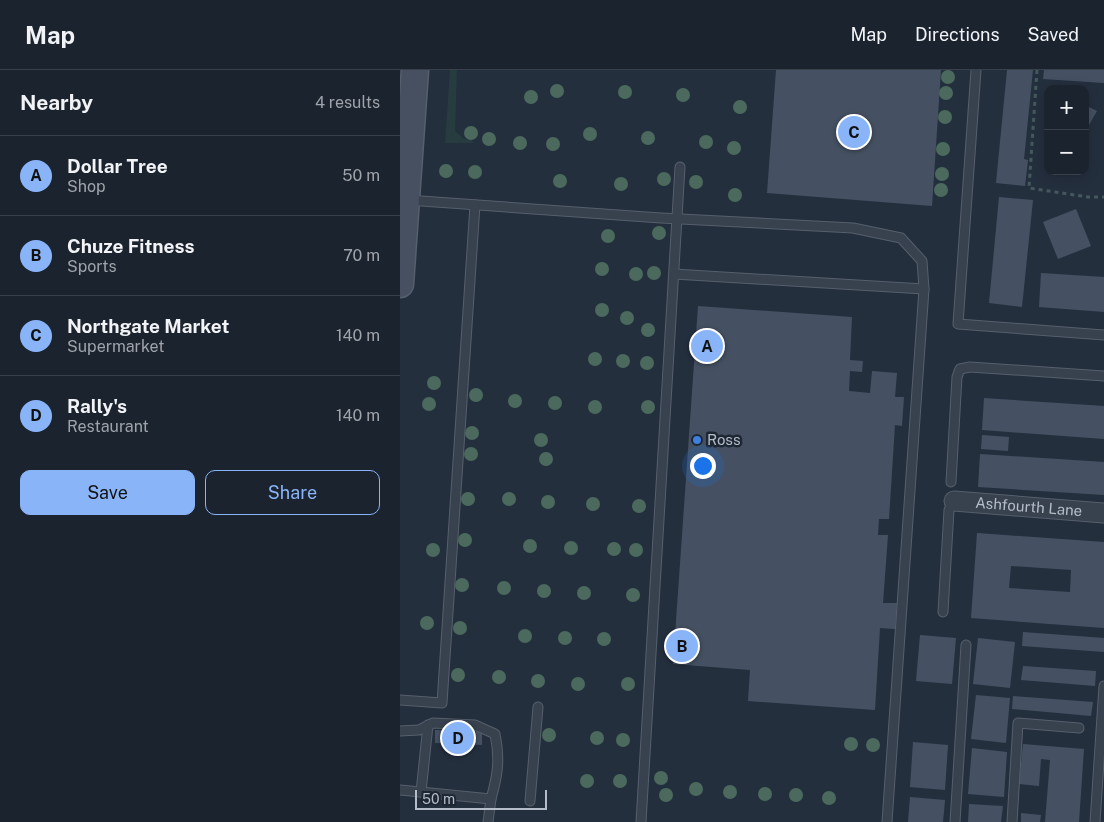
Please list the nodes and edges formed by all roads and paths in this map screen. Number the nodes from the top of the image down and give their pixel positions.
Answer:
1 (976, 70) edge
2 (1037, 70) edge
3 (412, 83) edge
4 (406, 121) edge
5 (680, 167) dead end
6 (1104, 197) edge
7 (475, 205) junction
8 (677, 219) junction
9 (403, 222) edge
10 (674, 274) junction
11 (400, 284) edge
12 (924, 289) junction
13 (1104, 335) edge
14 (1104, 376) edge
15 (951, 482) dead end
16 (954, 501) joint
17 (1104, 513) edge
18 (943, 612) dead end
19 (966, 645) dead end
20 (1104, 686) edge
21 (400, 700) edge
22 (538, 707) dead end
23 (428, 726) junction
24 (1079, 728) dead end
25 (400, 731) edge
26 (400, 790) edge
27 (421, 792) junction
28 (490, 799) junction
29 (530, 801) dead end
30 (488, 822) edge
31 (640, 822) edge
32 (886, 822) edge
33 (955, 822) edge
34 (1012, 822) edge
35 (1095, 822) edge

1 - 13 lane
2 - 6 path
3 - 4 main road
4 - 9 main road
5 - 8 lane
7 - 8 lane
7 - 9 lane
7 - 21 lane
8 - 10 lane
8 - 12 lane
9 - 11 main road
10 - 12 lane
10 - 31 lane
12 - 32 lane
14 - 15 lane
16 - 17 street, Ashfourth Lane
16 - 18 lane
19 - 33 lane
20 - 35 lane
22 - 29 lane
23 - 25 lane
23 - 27 lane
23 - 28 lane
24 - 34 lane
26 - 27 lane
27 - 28 lane
28 - 30 lane

